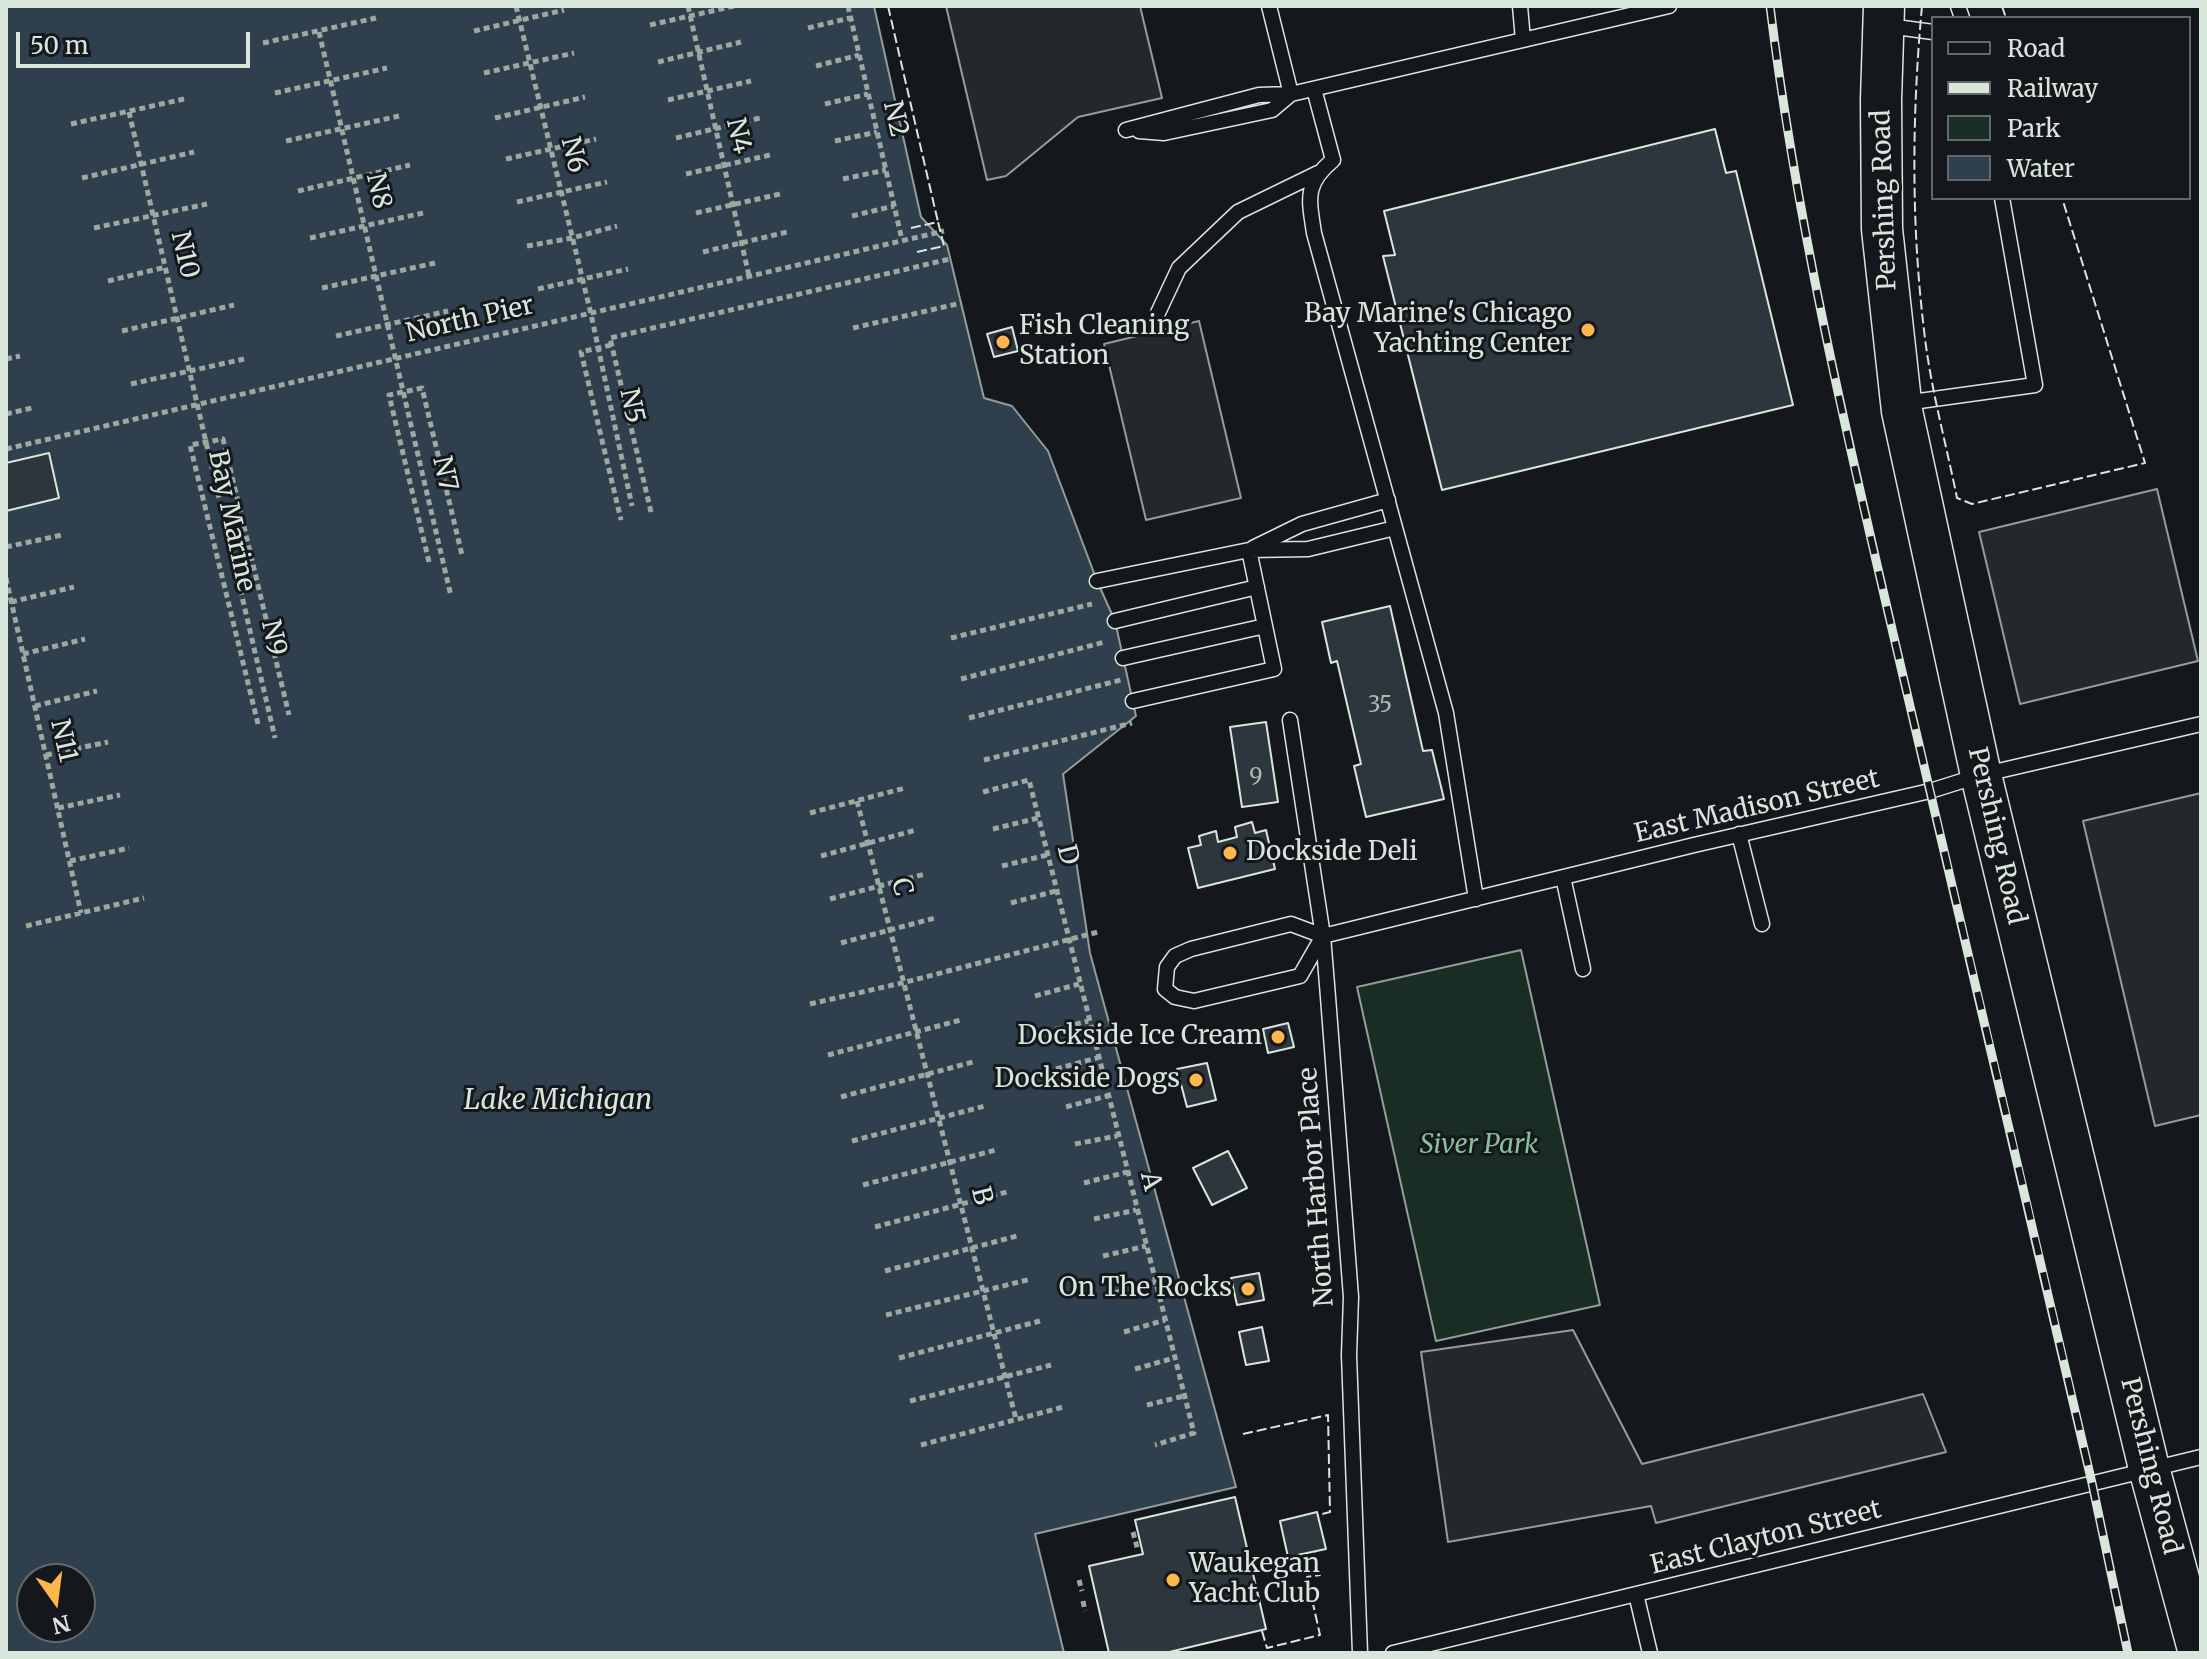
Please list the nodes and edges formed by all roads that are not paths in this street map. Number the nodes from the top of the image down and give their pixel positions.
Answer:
1 (1269, 6) edge
2 (1520, 6) edge
3 (1669, 6) edge
4 (1884, 16) edge
5 (1931, 31) edge
6 (1523, 40) junction
7 (1314, 89) junction
8 (1291, 94) junction
9 (1318, 173) junction
10 (2002, 200) edge
11 (1157, 315) dead end
12 (1901, 403) junction
13 (1388, 500) junction
14 (1395, 528) junction
15 (1249, 550) junction
16 (1097, 581) dead end
17 (1257, 587) junction
18 (1115, 621) dead end
19 (1265, 626) junction
20 (1123, 658) dead end
21 (1133, 701) dead end
22 (1290, 720) dead end
23 (2201, 724) edge
24 (1981, 775) junction
25 (1739, 834) junction
26 (1563, 877) junction
27 (1476, 899) junction
28 (1762, 924) dead end
29 (1323, 936) junction
30 (1583, 969) dead end
31 (2201, 1457) edge
32 (2149, 1468) junction
33 (1636, 1594) junction
34 (1360, 1653) edge
35 (1393, 1653) edge
36 (1650, 1653) edge
37 (2199, 1653) edge

1 - 8 lane
2 - 6 lane
3 - 6 lane
4 - 5 lane
4 - 12 street, Pershing Road
6 - 7 lane
7 - 8 lane
7 - 9 lane
8 - 8 lane
9 - 11 lane
9 - 13 lane
10 - 12 lane
12 - 24 street, Pershing Road
13 - 14 lane
13 - 15 lane
14 - 15 lane
14 - 27 lane
15 - 16 lane
15 - 17 lane
17 - 18 lane
17 - 19 lane
19 - 20 lane
19 - 21 lane
22 - 29 lane, North Harbor Place
23 - 24 lane, East Madison Street
24 - 25 lane, East Madison Street
24 - 32 street, Pershing Road
25 - 26 lane, East Madison Street
25 - 28 lane
26 - 27 lane, East Madison Street
26 - 30 lane
27 - 29 lane, East Madison Street
29 - 29 lane, East Madison Street
29 - 34 lane, North Harbor Place
31 - 32 lane, East Clayton Street
32 - 33 lane, East Clayton Street
32 - 37 street, Pershing Road
33 - 35 lane, East Clayton Street
33 - 36 lane

